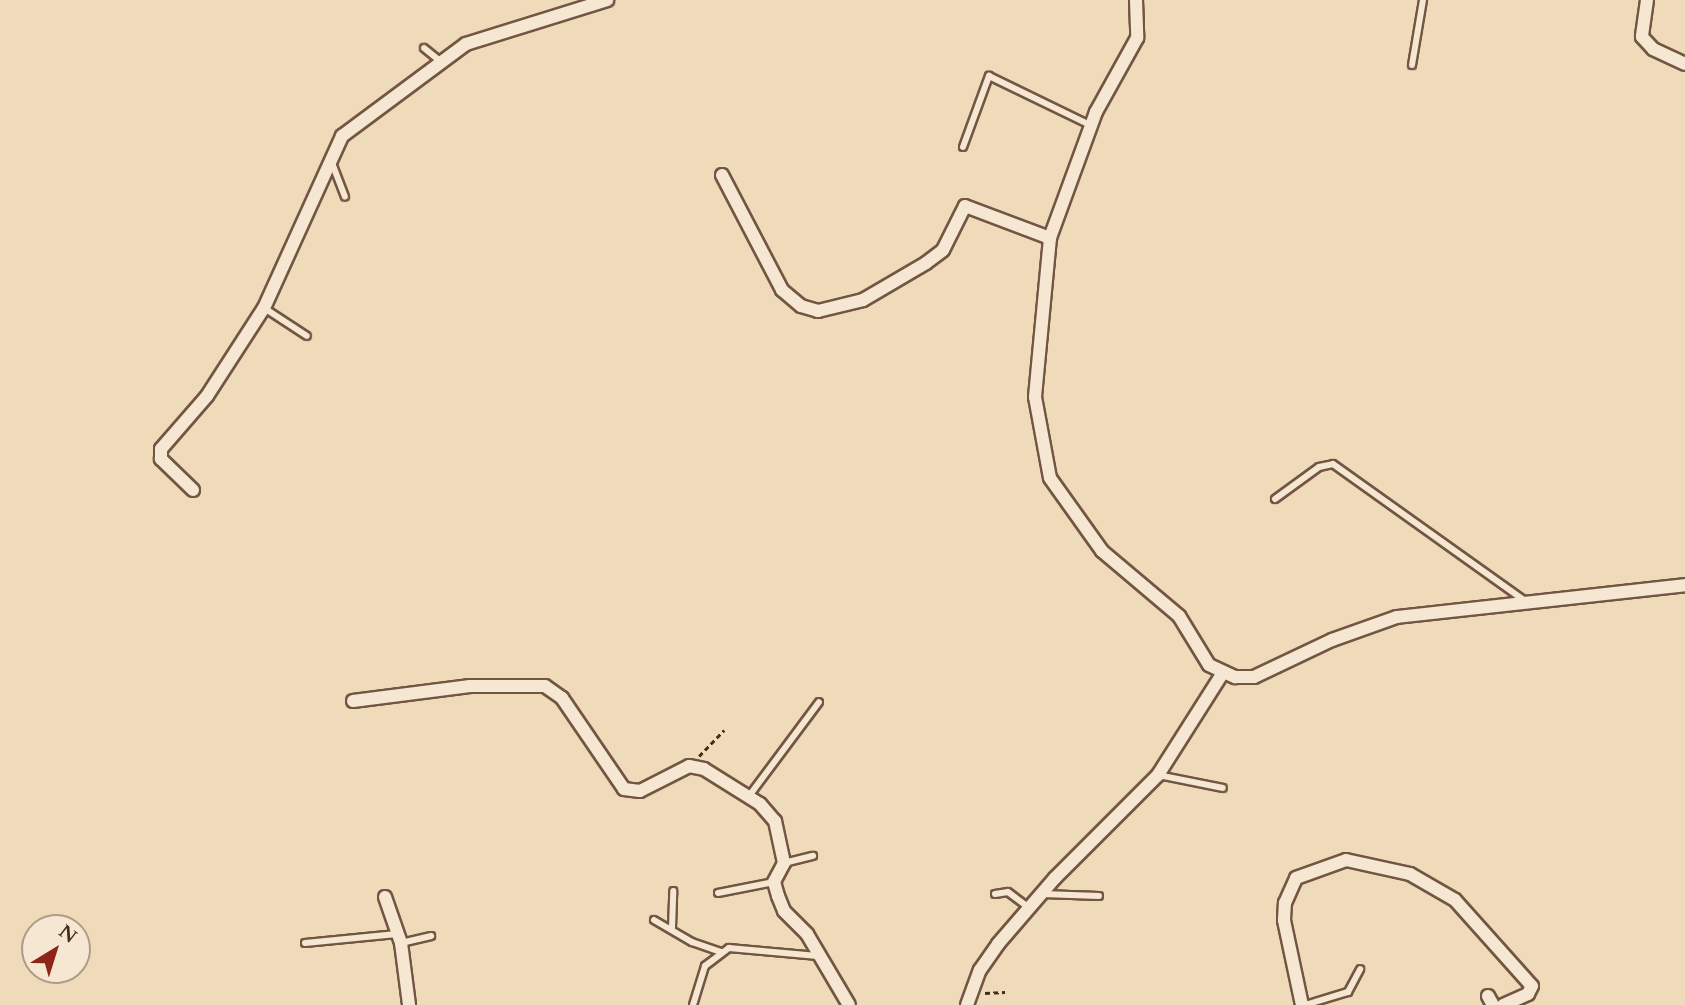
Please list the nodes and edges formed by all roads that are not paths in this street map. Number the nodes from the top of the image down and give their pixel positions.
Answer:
1 (607, 0) edge
2 (1136, 0) edge
3 (1423, 0) edge
4 (1647, 0) edge
5 (424, 48) dead end
6 (440, 61) junction
7 (1685, 64) edge
8 (1412, 65) dead end
9 (1090, 125) junction
10 (963, 147) dead end
11 (330, 158) junction
12 (722, 175) dead end
13 (345, 197) dead end
14 (1050, 238) junction
15 (264, 308) junction
16 (307, 336) dead end
17 (193, 490) dead end
18 (1275, 499) dead end
19 (1685, 586) edge
20 (1529, 604) junction
21 (1223, 674) junction
22 (352, 701) dead end
23 (819, 702) dead end
24 (1158, 775) junction
25 (1223, 788) dead end
26 (748, 797) junction
27 (813, 856) dead end
28 (784, 863) junction
29 (774, 882) junction
30 (673, 891) dead end
31 (718, 893) dead end
32 (995, 894) dead end
33 (1041, 894) junction
34 (1099, 896) dead end
35 (385, 897) dead end
36 (1029, 908) junction
37 (654, 919) dead end
38 (672, 928) junction
39 (431, 936) dead end
40 (400, 938) junction
41 (305, 943) dead end
42 (721, 952) junction
43 (818, 956) junction
44 (1360, 969) dead end
45 (969, 1000) edge
46 (409, 1005) edge
47 (693, 1005) edge
48 (849, 1005) edge
49 (1304, 1005) edge
50 (1503, 1005) edge

1 - 6 street
2 - 9 street
3 - 8 lane
4 - 7 street
5 - 6 lane
6 - 11 street
9 - 10 lane
9 - 14 street
11 - 13 lane
11 - 15 street
12 - 14 street
14 - 21 street
15 - 16 lane
15 - 17 street
18 - 20 lane
19 - 20 street
20 - 21 street
21 - 24 street
22 - 26 street
23 - 26 lane
24 - 25 lane
24 - 33 street
26 - 28 street
27 - 28 lane
28 - 29 street
29 - 31 lane
29 - 43 street
30 - 38 lane
32 - 36 lane
33 - 34 lane
33 - 36 street
35 - 40 street
36 - 45 street
37 - 38 lane
38 - 42 lane
39 - 40 lane
40 - 41 lane
40 - 46 street
42 - 43 lane
42 - 47 lane
43 - 48 street
44 - 49 lane
49 - 50 street

